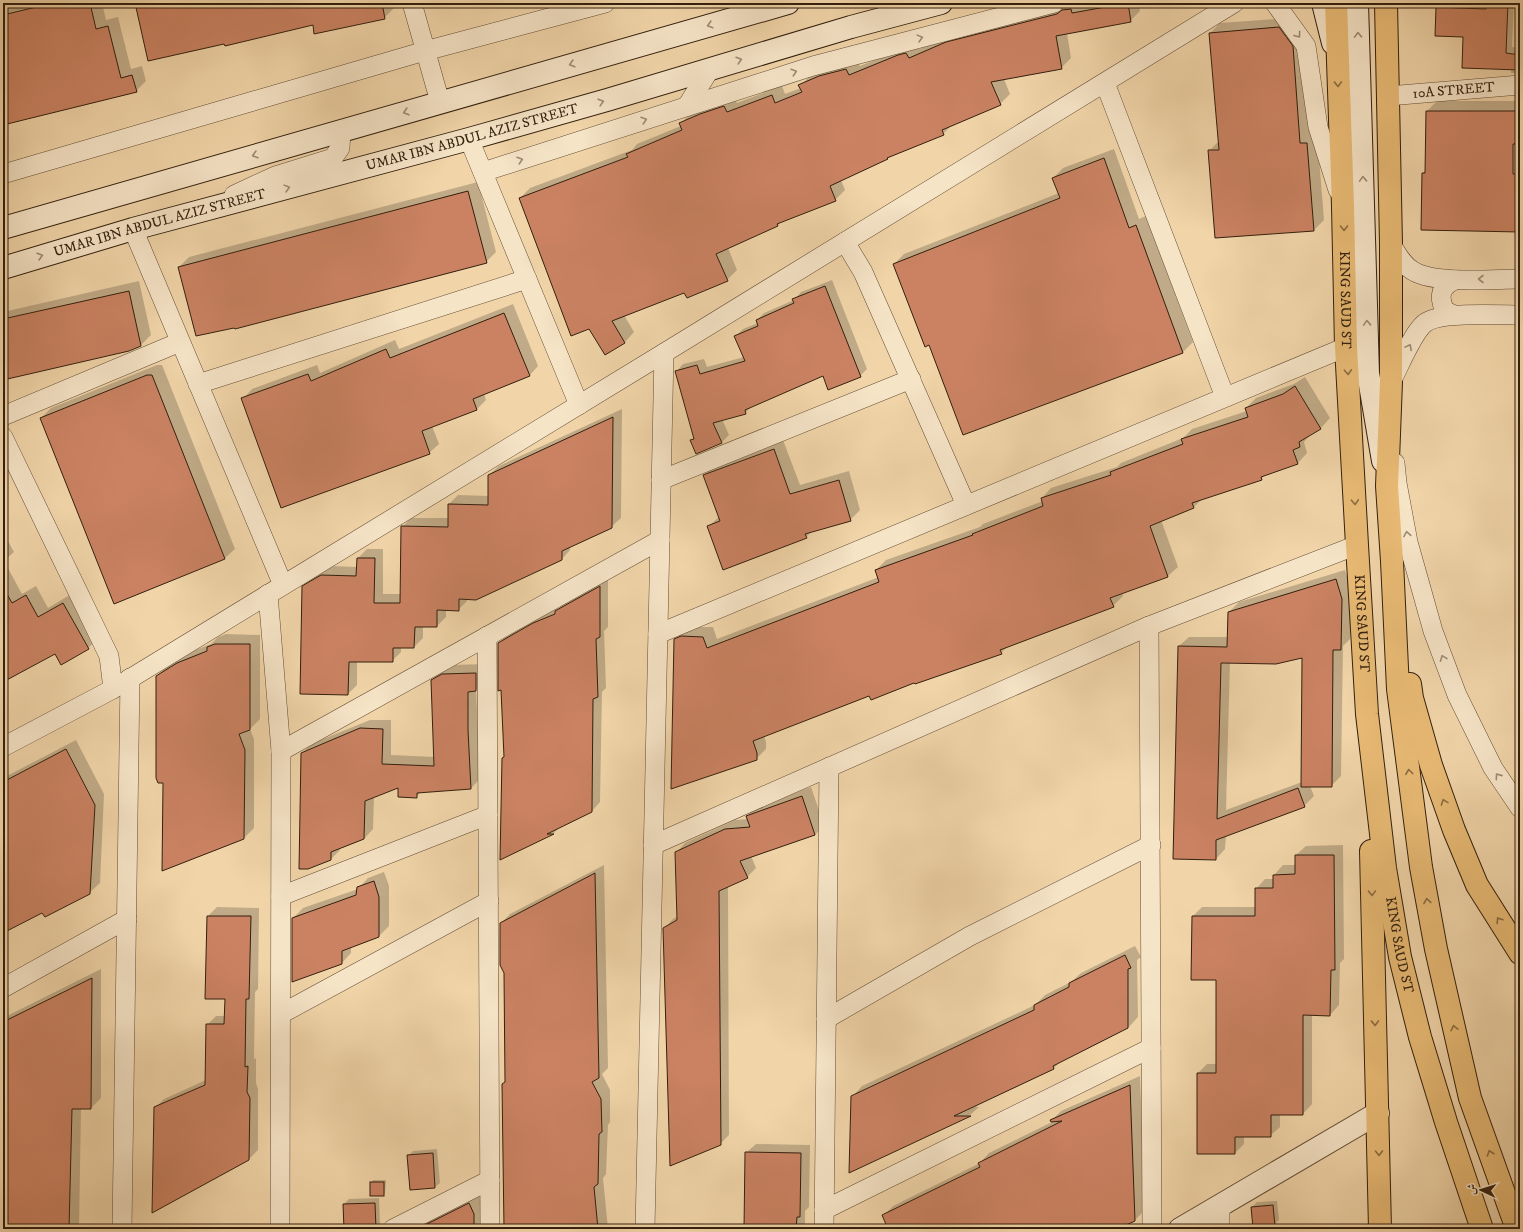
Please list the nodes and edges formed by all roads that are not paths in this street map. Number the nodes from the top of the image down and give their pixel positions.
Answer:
1 (412, 3) edge
2 (605, 3) edge
3 (788, 3) edge
4 (941, 3) edge
5 (1054, 3) edge
6 (1234, 3) edge
7 (1276, 3) edge
8 (1323, 3) edge
9 (1336, 3) edge
10 (1357, 3) edge
11 (1386, 3) edge
12 (425, 51) junction
13 (1337, 61) junction
14 (710, 69) junction
15 (1105, 83) junction
16 (1520, 85) edge
17 (1388, 96) junction
18 (440, 102) junction
19 (687, 106) junction
20 (342, 130) junction
21 (469, 139) junction
22 (483, 172) junction
23 (3, 174) edge
24 (1343, 206) junction
25 (204, 210) junction
26 (3, 228) edge
27 (133, 229) junction
28 (845, 242) junction
29 (1391, 244) junction
30 (3, 268) edge
31 (527, 279) junction
32 (1520, 279) edge
33 (1455, 280) junction
34 (1454, 315) junction
35 (1520, 315) edge
36 (180, 342) junction
37 (1346, 347) junction
38 (664, 353) junction
39 (911, 379) junction
40 (1391, 382) junction
41 (198, 384) junction
42 (1224, 397) junction
43 (579, 405) junction
44 (3, 416) edge
45 (1391, 418) junction
46 (3, 437) edge
47 (9, 464) edge
48 (661, 480) junction
49 (1387, 486) junction
50 (966, 505) junction
51 (660, 540) junction
52 (1357, 545) junction
53 (1392, 561) junction
54 (276, 590) junction
55 (1149, 626) junction
56 (658, 634) junction
57 (488, 636) junction
58 (130, 678) junction
59 (114, 689) junction
60 (1367, 714) junction
61 (3, 747) edge
62 (281, 750) junction
63 (829, 767) junction
64 (1520, 808) edge
65 (488, 815) junction
66 (653, 845) junction
67 (1151, 845) junction
68 (281, 896) junction
69 (489, 902) junction
70 (127, 919) junction
71 (1520, 952) edge
72 (3, 988) edge
73 (281, 1014) junction
74 (826, 1020) junction
75 (1151, 1048) junction
76 (1378, 1114) junction
77 (490, 1180) junction
78 (1220, 1206) junction
79 (824, 1210) junction
80 (122, 1229) edge
81 (280, 1229) edge
82 (393, 1229) edge
83 (490, 1229) edge
84 (645, 1229) edge
85 (824, 1229) edge
86 (1152, 1229) edge
87 (1180, 1229) edge
88 (1220, 1229) edge
89 (1380, 1229) edge
90 (1482, 1229) edge
91 (1516, 1229) edge

1 - 12 street
2 - 12 street
3 -> 18 main road
14 -> 4 main road, UMAR IBN ABDUL AZIZ STREET
19 -> 5 street
6 - 15 street
7 -> 24 street
8 - 13 main road
9 - 13 main road, KING SAUD ST
49 -> 10 main road
11 - 17 main road
12 - 18 street
12 - 23 street
13 -> 24 main road, KING SAUD ST
14 - 19 street
21 -> 14 main road, UMAR IBN ABDUL AZIZ STREET
15 - 28 street
15 - 42 street
16 - 17 street, 10A STREET
17 - 29 main road
18 -> 20 main road
22 -> 19 street
20 - 25 street
20 -> 26 main road
21 - 22 street
25 -> 21 main road, UMAR IBN ABDUL AZIZ STREET
22 - 31 street
24 -> 37 main road, KING SAUD ST
25 - 27 main road, UMAR IBN ABDUL AZIZ STREET
30 -> 27 main road, UMAR IBN ABDUL AZIZ STREET
27 - 36 street
28 - 38 street
28 - 39 street
29 - 33 street
29 - 40 main road
31 - 41 street
31 - 43 street
32 -> 33 street
33 - 34 street
34 - 35 street
40 -> 34 street
36 - 41 street
36 - 44 street
37 - 42 street
37 -> 52 main road, KING SAUD ST
38 - 43 street
38 - 48 street
39 - 48 street
39 - 50 street
40 - 45 main road
41 - 54 street
42 - 50 street
43 - 54 street
45 - 49 main road
64 -> 45 street
46 - 47 street
47 - 59 street
48 - 51 street
49 - 53 main road
50 - 56 street
51 - 56 street
51 - 57 street
52 - 55 street
52 - 60 main road, KING SAUD ST
71 -> 53 main road
91 -> 53 main road
54 - 58 street
54 - 62 street
55 - 63 street
55 - 67 street
56 - 66 street
57 - 62 street
57 - 65 street
58 - 59 street
58 - 70 street
59 - 61 street
60 -> 76 main road
60 - 90 main road, KING SAUD ST
62 - 68 street
63 - 66 street
63 - 74 street
65 - 68 street
65 - 69 street
66 - 84 street
67 - 74 street
67 - 75 street
68 - 73 street
69 - 73 street
69 - 77 street
70 - 72 street
70 - 80 street
73 - 81 street
74 - 79 street
75 - 79 street
75 - 86 street
76 - 78 main road
76 -> 89 main road
77 - 82 street
77 - 83 street
78 - 87 main road
78 - 88 street
79 - 85 street

